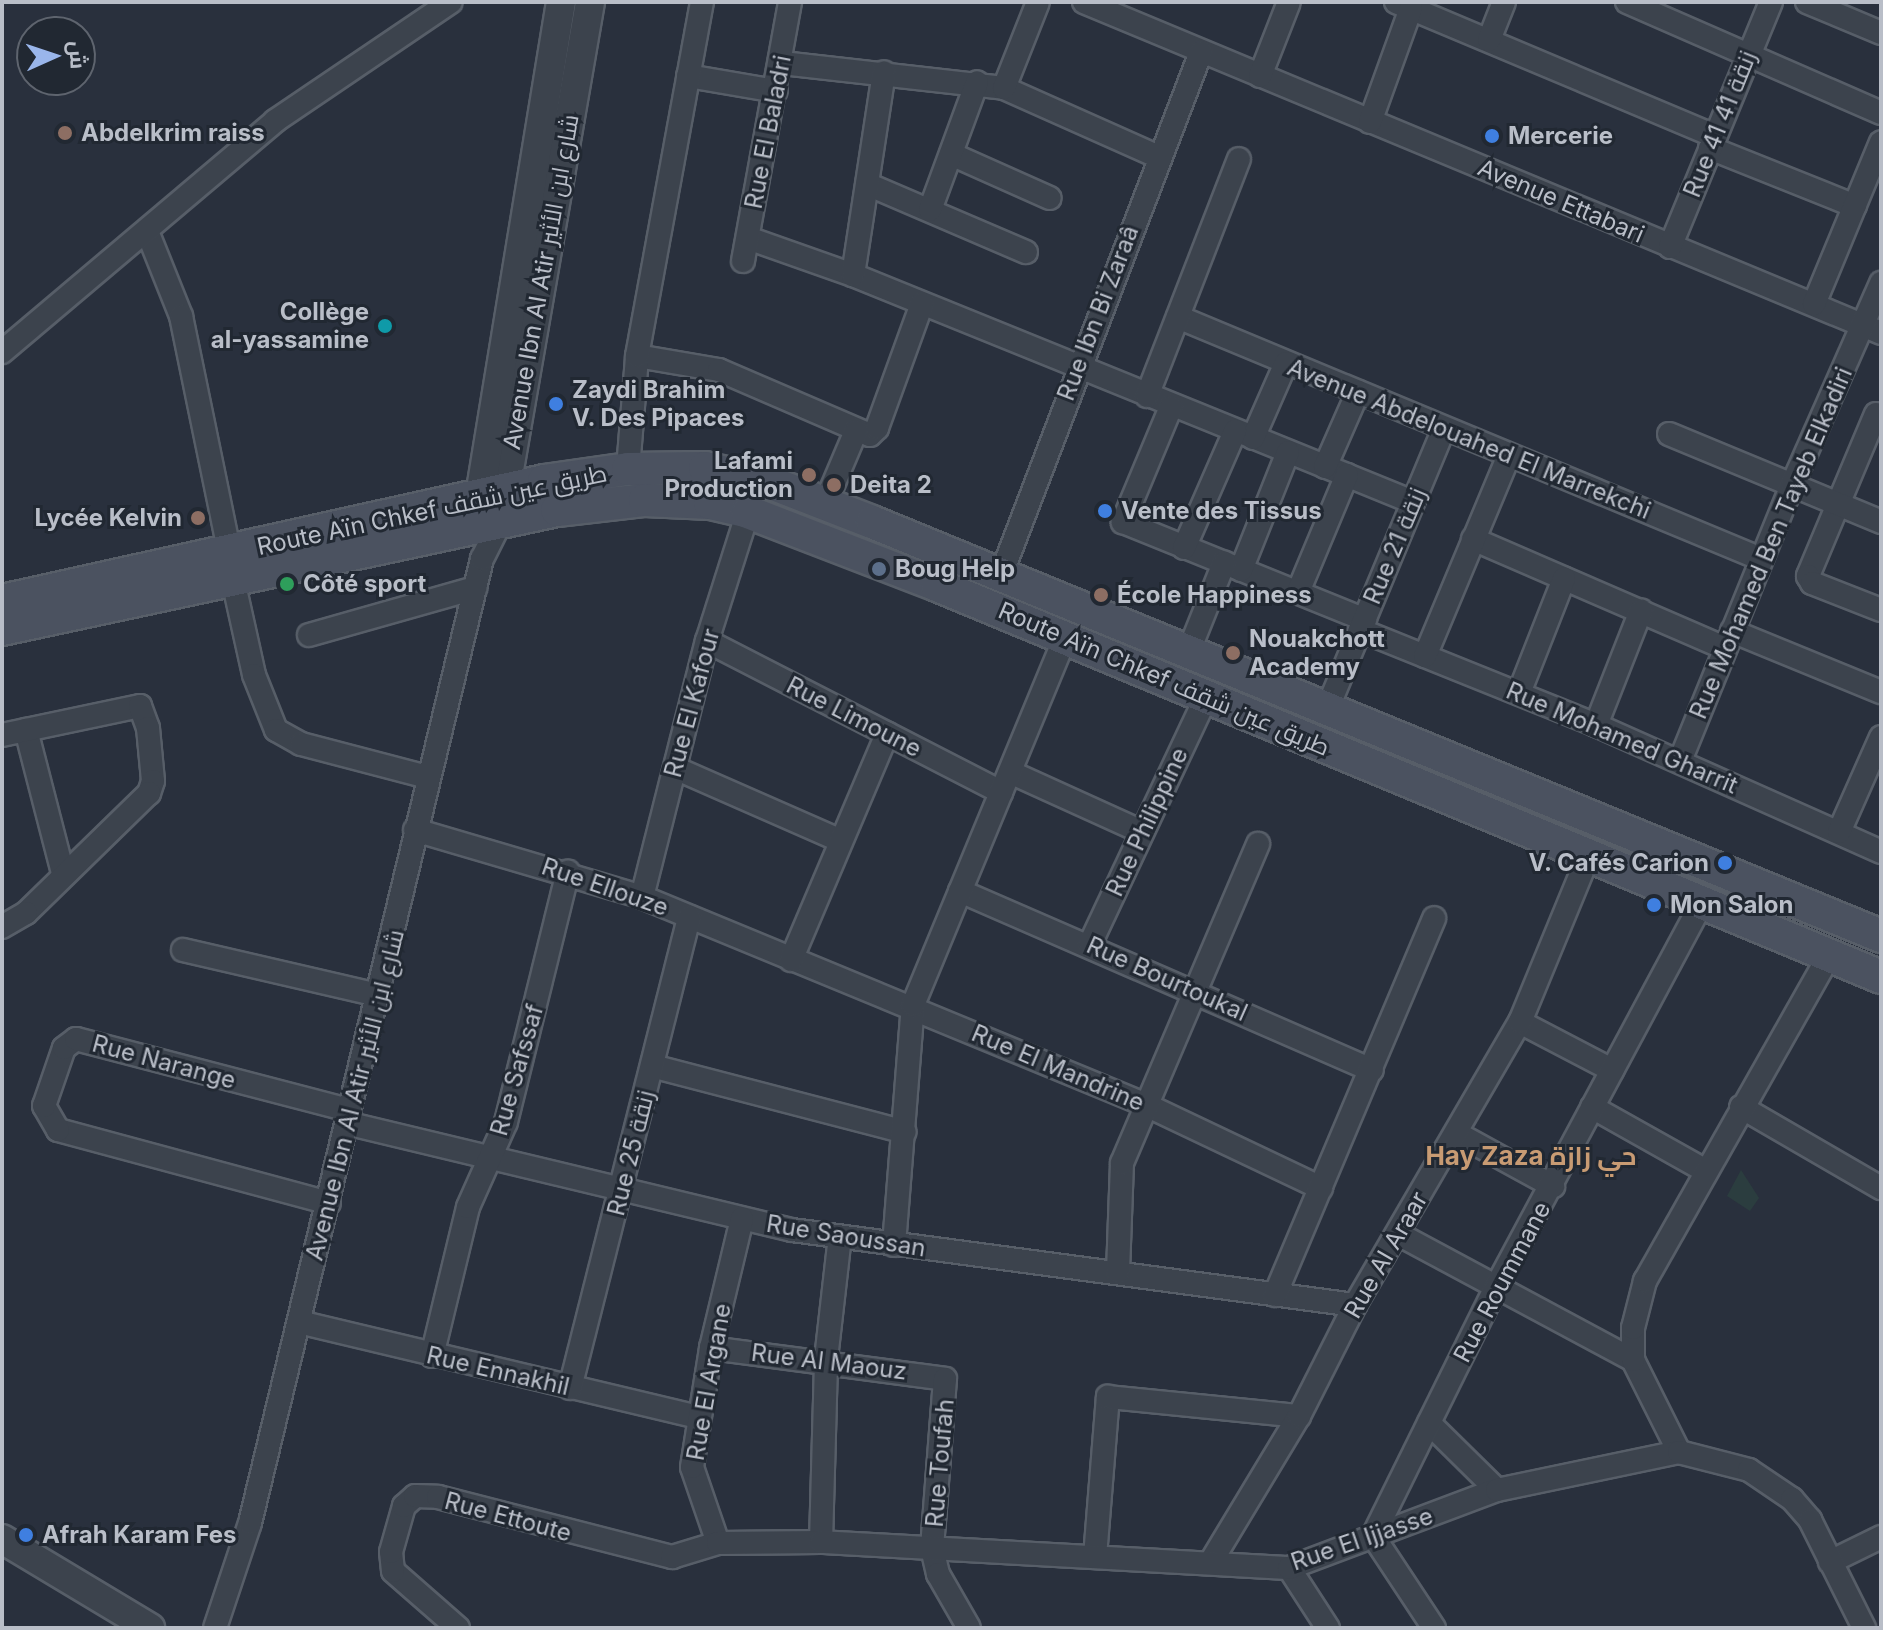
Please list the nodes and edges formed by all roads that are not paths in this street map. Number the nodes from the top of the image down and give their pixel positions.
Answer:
1 (451, 2) edge
2 (561, 2) edge
3 (590, 2) edge
4 (702, 2) edge
5 (790, 2) edge
6 (1038, 2) edge
7 (1084, 2) edge
8 (1289, 2) edge
9 (1504, 2) edge
10 (1771, 2) edge
11 (1807, 2) edge
12 (1631, 3) edge
13 (1404, 5) edge
14 (1850, 10) edge
15 (1881, 33) edge
16 (1489, 40) junction
17 (1201, 52) junction
18 (1748, 57) junction
19 (782, 63) junction
20 (884, 72) junction
21 (688, 76) junction
22 (1260, 76) junction
23 (977, 82) junction
24 (1004, 88) junction
25 (776, 91) junction
26 (1881, 113) edge
27 (1370, 122) junction
28 (1713, 142) junction
29 (1881, 142) edge
30 (951, 154) junction
31 (1157, 156) junction
32 (1239, 159) dead end
33 (867, 184) junction
34 (1050, 198) dead end
35 (1855, 206) junction
36 (930, 210) junction
37 (147, 231) junction
38 (1670, 247) junction
39 (1026, 252) dead end
40 (853, 275) junction
41 (1881, 283) edge
42 (922, 304) junction
43 (1814, 304) junction
44 (1178, 317) junction
45 (1872, 329) edge
46 (2, 352) edge
47 (637, 356) junction
48 (1286, 363) junction
49 (1078, 368) junction
50 (1358, 392) junction
51 (1147, 396) junction
52 (1171, 407) junction
53 (1875, 428) edge
54 (1444, 429) junction
55 (856, 431) junction
56 (1244, 434) junction
57 (1669, 434) dead end
58 (1288, 452) junction
59 (1509, 455) junction
60 (628, 469) junction
61 (1336, 471) junction
62 (1792, 485) junction
63 (1413, 502) junction
64 (825, 504) junction
65 (1837, 504) junction
66 (490, 509) junction
67 (748, 512) junction
68 (1881, 522) edge
69 (1473, 539) junction
70 (1184, 548) junction
71 (1761, 559) junction
72 (1233, 566) junction
73 (232, 567) junction
74 (1001, 575) junction
75 (1564, 579) junction
76 (475, 588) junction
77 (1298, 592) junction
78 (2, 601) edge
79 (1881, 610) edge
80 (1641, 611) junction
81 (1362, 625) junction
82 (2, 629) edge
83 (309, 635) dead end
84 (1065, 638) junction
85 (1729, 640) junction
86 (707, 641) junction
87 (1190, 648) junction
88 (1425, 656) junction
89 (1881, 692) edge
90 (1519, 693) junction
91 (1205, 700) junction
92 (1328, 707) junction
93 (1596, 725) junction
94 (26, 730) junction
95 (887, 734) junction
96 (2, 735) edge
97 (1881, 737) edge
98 (1680, 761) junction
99 (675, 768) junction
100 (428, 777) junction
101 (1006, 782) junction
102 (415, 830) junction
103 (1142, 832) junction
104 (1839, 832) junction
105 (841, 841) junction
106 (1258, 844) dead end
107 (1881, 852) edge
108 (1588, 857) junction
109 (568, 872) junction
110 (63, 873) junction
111 (960, 891) junction
112 (642, 897) junction
113 (1702, 903) junction
114 (689, 917) junction
115 (1434, 918) dead end
116 (2, 927) edge
117 (1881, 936) edge
118 (1090, 944) junction
119 (183, 950) dead end
120 (1829, 956) junction
121 (791, 960) junction
122 (1881, 977) edge
123 (1193, 991) junction
124 (378, 995) junction
125 (913, 1005) junction
126 (1520, 1022) junction
127 (652, 1066) junction
128 (1372, 1070) junction
129 (1612, 1070) junction
130 (1144, 1104) junction
131 (1592, 1107) junction
132 (1741, 1107) junction
133 (348, 1117) junction
134 (905, 1132) junction
135 (1456, 1133) junction
136 (488, 1157) junction
137 (1706, 1171) junction
138 (1553, 1186) junction
139 (623, 1187) junction
140 (1321, 1188) junction
141 (1881, 1188) edge
142 (329, 1203) junction
143 (742, 1219) junction
144 (1398, 1234) junction
145 (840, 1237) junction
146 (894, 1245) junction
147 (1118, 1272) junction
148 (1496, 1287) junction
149 (1275, 1295) junction
150 (1355, 1305) junction
151 (299, 1322) junction
152 (711, 1348) junction
153 (432, 1356) junction
154 (826, 1359) junction
155 (1633, 1360) junction
156 (945, 1379) joint
157 (570, 1388) junction
158 (1299, 1416) junction
159 (698, 1417) junction
160 (1429, 1423) junction
161 (1679, 1452) junction
162 (1497, 1490) junction
163 (1373, 1536) junction
164 (1881, 1537) edge
165 (2, 1539) edge
166 (821, 1542) junction
167 (718, 1543) junction
168 (932, 1548) junction
169 (1095, 1557) junction
170 (1212, 1560) junction
171 (1830, 1562) junction
172 (1289, 1568) junction
173 (150, 1628) edge
174 (215, 1628) edge
175 (458, 1628) edge
176 (969, 1628) edge
177 (1328, 1628) edge
178 (1434, 1628) edge
179 (1864, 1628) edge

1 - 37 street
2 - 66 street, Avenue Ibn Al Atir شارع ابن الأثير
3 - 66 street, Avenue Ibn Al Atir شارع ابن الأثير
4 - 21 street
5 - 19 street, Rue El Baladri
6 - 24 street
7 - 17 street, Avenue Ettabari
8 - 22 street
9 - 16 street
10 - 18 street, Rue 41 زنقة 41
11 - 14 street
12 - 18 street
13 - 16 street
13 - 27 street
14 - 15 street
16 - 28 street
17 - 22 street, Avenue Ettabari
17 - 31 street, Rue Ibn Bi Zaraâ
18 - 26 street
18 - 28 street, Rue 41 زنقة 41
19 - 20 street
19 - 25 street, Rue El Baladri
20 - 23 street
20 - 33 street
21 - 25 street
21 - 47 street
22 - 27 street, Avenue Ettabari
23 - 24 street
23 - 30 street
24 - 31 street
25 - 40 street, Rue El Baladri
27 - 38 street, Avenue Ettabari
28 - 35 street
28 - 38 street, Rue 41 زنقة 41
29 - 35 street
30 - 34 street
30 - 36 street
31 - 49 street, Rue Ibn Bi Zaraâ
32 - 44 street
33 - 36 street
33 - 40 street
35 - 43 street
36 - 39 street
37 - 46 street
37 - 73 street
38 - 43 street, Avenue Ettabari
40 - 42 street
41 - 45 street, Rue Mohamed Ben Tayeb Elkadiri
42 - 49 street
42 - 55 street
43 - 45 street, Avenue Ettabari
44 - 48 street, Avenue Abdelouahed El Marrekchi
44 - 51 street
45 - 62 street, Rue Mohamed Ben Tayeb Elkadiri
47 - 55 street
47 - 60 street
48 - 50 street, Avenue Abdelouahed El Marrekchi
48 - 56 street
49 - 51 street
49 - 74 street, Rue Ibn Bi Zaraâ
50 - 54 street, Avenue Abdelouahed El Marrekchi
50 - 61 street
51 - 52 street
52 - 56 street
52 - 70 street, Rue Mohamed Gharrit
53 - 65 street
54 - 59 street, Avenue Abdelouahed El Marrekchi
54 - 63 street, Rue 21 زنقة
55 - 64 street
56 - 58 street
56 - 70 street
57 - 62 street
58 - 61 street
58 - 72 street
59 - 69 street
59 - 71 street, Avenue Abdelouahed El Marrekchi
60 - 64 main road, Route Aïn Chkef طريق عين شقف
60 - 66 main road, Route Aïn Chkef طريق عين شقف
61 - 63 street
61 - 77 street
62 - 65 street
62 - 71 street, Rue Mohamed Ben Tayeb Elkadiri
63 - 81 street, Rue 21 زنقة
64 - 74 main road, Route Aïn Chkef طريق عين شقف
65 - 68 street
65 - 79 street
66 - 67 main road, Route Aïn Chkef طريق عين شقف
66 - 73 main road, Route Aïn Chkef طريق عين شقف
66 - 76 street, Avenue Ibn Al Atir شارع ابن الأثير
67 - 84 main road, Route Aïn Chkef طريق عين شقف
67 - 86 street, Rue El Kafour
69 - 75 street
69 - 88 street
70 - 72 street, Rue Mohamed Gharrit
71 - 85 street, Rue Mohamed Ben Tayeb Elkadiri
72 - 77 street, Rue Mohamed Gharrit
72 - 87 street
73 - 78 main road, Route Aïn Chkef طريق عين شقف
73 - 82 main road, Route Aïn Chkef طريق عين شقف
73 - 100 street
74 - 87 main road, Route Aïn Chkef طريق عين شقف
75 - 80 street
75 - 90 street
76 - 83 street
76 - 100 street, Avenue Ibn Al Atir شارع ابن الأثير
77 - 81 street, Rue Mohamed Gharrit
80 - 85 street
80 - 93 street
81 - 88 street, Rue Mohamed Gharrit
81 - 92 street, Rue 21 زنقة
84 - 91 main road, Route Aïn Chkef طريق عين شقف
84 - 101 street
85 - 89 street
85 - 98 street, Rue Mohamed Ben Tayeb Elkadiri
86 - 95 street, Rue Limoune
86 - 99 street, Rue El Kafour
87 - 92 main road, Route Aïn Chkef طريق عين شقف
88 - 90 street, Rue Mohamed Gharrit
90 - 93 street, Rue Mohamed Gharrit
91 - 103 street, Rue Philippine
91 - 108 main road, Route Aïn Chkef طريق عين شقف
92 - 117 main road, Route Aïn Chkef طريق عين شقف
93 - 98 street, Rue Mohamed Gharrit
94 - 96 street
94 - 110 street
94 - 110 street
95 - 101 street, Rue Limoune
95 - 105 street
97 - 104 street
98 - 104 street, Rue Mohamed Gharrit
99 - 105 street
99 - 112 street, Rue El Kafour
100 - 102 street, Avenue Ibn Al Atir شارع ابن الأثير
101 - 103 street, Rue Limoune
101 - 111 street
102 - 109 street, Rue Ellouze
102 - 124 street, Avenue Ibn Al Atir شارع ابن الأثير
103 - 118 street, Rue Philippine
104 - 107 street, Rue Mohamed Gharrit
105 - 121 street
106 - 123 street
108 - 113 main road, Route Aïn Chkef طريق عين شقف
108 - 126 street, Rue Al Araar
109 - 112 street, Rue Ellouze
109 - 136 street, Rue Safssaf
110 - 116 street
111 - 118 street, Rue Bourtoukal
111 - 125 street
112 - 114 street, Rue Ellouze
113 - 120 main road, Route Aïn Chkef طريق عين شقف
113 - 129 street, Rue Roummane
114 - 121 street, Rue Ellouze
114 - 127 street, Rue 25 زنقة
115 - 128 street
118 - 123 street, Rue Bourtoukal
119 - 124 street
120 - 122 main road, Route Aïn Chkef طريق عين شقف
120 - 132 street
121 - 125 street, Rue El Mandrine
123 - 128 street, Rue Bourtoukal
123 - 130 street
124 - 133 street, Avenue Ibn Al Atir شارع ابن الأثير
125 - 130 street, Rue El Mandrine
125 - 134 street
126 - 129 street
126 - 135 street, Rue Al Araar
127 - 134 street
127 - 139 street, Rue 25 زنقة
128 - 140 street
129 - 131 street, Rue Roummane
130 - 140 street, Rue El Mandrine
130 - 147 street
131 - 137 street
131 - 138 street, Rue Roummane
132 - 137 street
132 - 141 street
133 - 136 street, Rue Saoussan
133 - 142 street, Avenue Ibn Al Atir شارع ابن الأثير
133 - 142 street, Rue Narange
134 - 146 street
135 - 138 street
135 - 144 street, Rue Al Araar
136 - 139 street, Rue Saoussan
136 - 153 street, Rue Safssaf
137 - 155 street
138 - 148 street, Rue Roummane
139 - 143 street, Rue Saoussan
139 - 157 street, Rue 25 زنقة
140 - 149 street
142 - 151 street, Avenue Ibn Al Atir شارع ابن الأثير
143 - 145 street, Rue Saoussan
143 - 152 street, Rue El Argane
144 - 148 street
144 - 150 street, Rue Al Araar
145 - 146 street, Rue Saoussan
145 - 154 street
146 - 147 street, Rue Saoussan
147 - 149 street, Rue Saoussan
148 - 155 street
148 - 160 street, Rue Roummane
149 - 150 street, Rue Saoussan
150 - 158 street, Rue Al Araar
151 - 153 street, Rue Ennakhil
151 - 174 street, Avenue Ibn Al Atir شارع ابن الأثير
152 - 154 street, Rue Al Maouz
152 - 159 street, Rue El Argane
153 - 157 street, Rue Ennakhil
154 - 156 street, Rue Al Maouz
154 - 166 street
155 - 161 street
156 - 168 street, Rue Toufah
157 - 159 street, Rue Ennakhil
158 - 169 street
158 - 170 street, Rue Al Araar
159 - 167 street, Rue El Argane
160 - 162 street
160 - 163 street, Rue Roummane
161 - 162 street, Rue El Ijjasse
161 - 171 street, Rue El Ijjasse
162 - 163 street, Rue El Ijjasse
163 - 172 street, Rue El Ijjasse
163 - 178 street
164 - 171 street
165 - 173 street
166 - 167 street, Rue El Ijjasse
166 - 168 street, Rue El Ijjasse
167 - 175 street, Rue Ettoute
168 - 169 street, Rue El Ijjasse
168 - 176 street
169 - 170 street, Rue El Ijjasse
170 - 172 street, Rue El Ijjasse
171 - 179 street, Rue El Ijjasse
172 - 177 street

